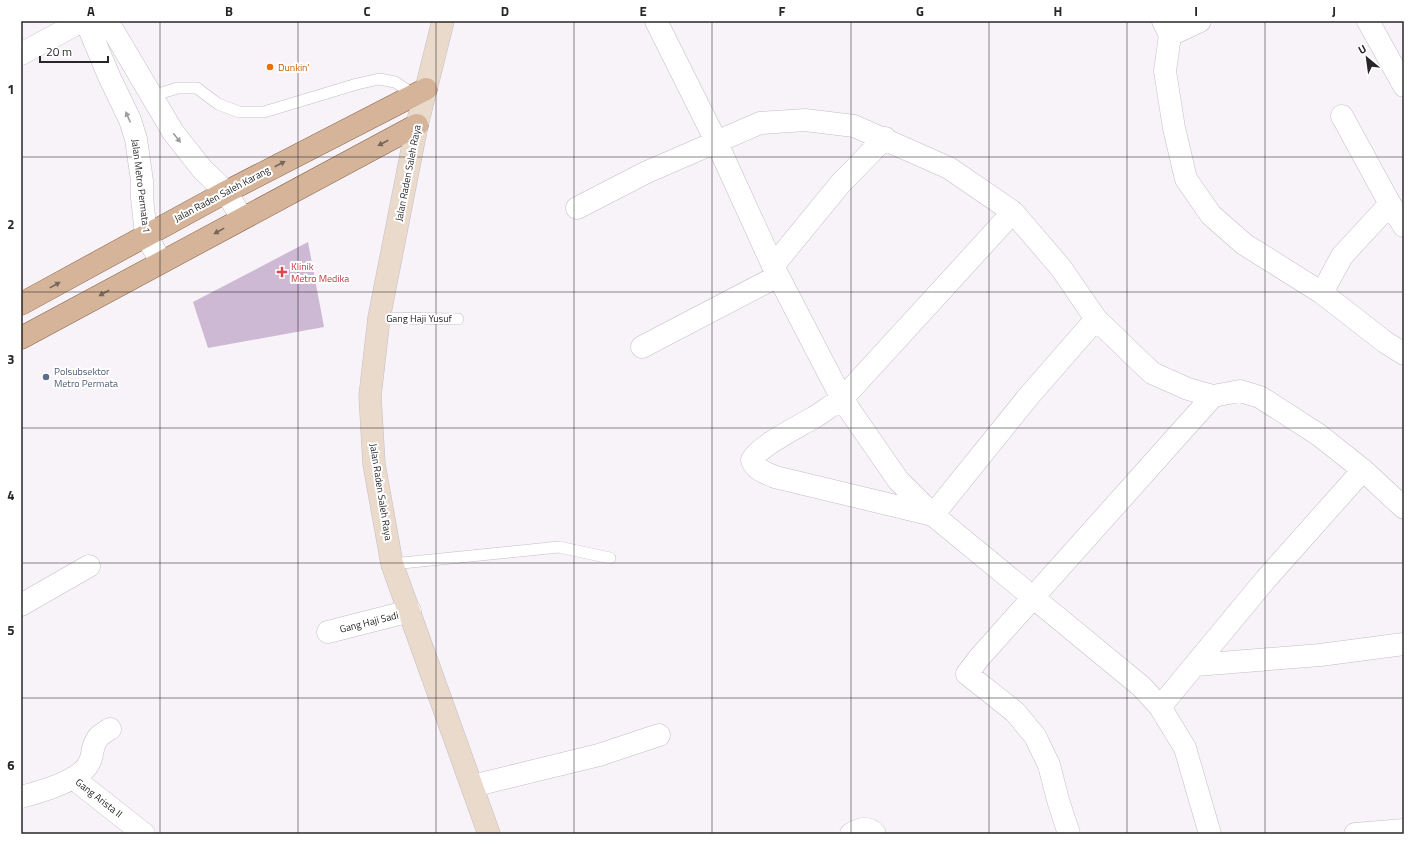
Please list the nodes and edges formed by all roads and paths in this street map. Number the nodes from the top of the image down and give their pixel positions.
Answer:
1 (82, 21) edge
2 (86, 21) edge
3 (106, 21) edge
4 (443, 21) edge
5 (656, 21) edge
6 (1200, 21) edge
7 (1368, 21) edge
8 (1166, 28) edge
9 (21, 54) edge
10 (1404, 86) edge
11 (420, 92) junction
12 (151, 96) junction
13 (1342, 116) dead end
14 (417, 125) junction
15 (885, 138) junction
16 (716, 141) junction
17 (226, 192) junction
18 (1390, 204) junction
19 (577, 208) dead end
20 (1013, 212) junction
21 (242, 218) junction
22 (1404, 226) edge
23 (146, 235) junction
24 (161, 262) junction
25 (776, 271) junction
26 (1322, 293) junction
27 (21, 304) edge
28 (379, 318) junction
29 (458, 318) dead end
30 (1096, 319) junction
31 (21, 338) edge
32 (642, 347) dead end
33 (1404, 354) edge
34 (1213, 396) junction
35 (842, 399) junction
36 (1363, 470) junction
37 (1404, 508) edge
38 (933, 515) junction
39 (610, 558) dead end
40 (392, 564) junction
41 (89, 566) dead end
42 (1034, 598) junction
43 (21, 606) edge
44 (410, 611) junction
45 (328, 632) dead end
46 (1404, 644) edge
47 (1196, 665) junction
48 (1160, 707) junction
49 (110, 729) dead end
50 (659, 735) dead end
51 (73, 778) junction
52 (472, 786) junction
53 (21, 797) edge
54 (1404, 830) edge
55 (144, 834) edge
56 (489, 834) edge
57 (851, 834) edge
58 (875, 834) edge
59 (1069, 834) edge
60 (1210, 834) edge
61 (1355, 834) edge

1 - 9 street
23 -> 2 street, Jalan Metro Permata 1
3 - 12 street
4 - 11 main road, Jalan Raden Saleh Raya
5 - 16 street
6 - 8 street
7 - 10 street
8 - 26 street
11 - 12 lane
11 - 14 main road, Jalan Raden Saleh Raya
17 -> 11 main road, Jalan Raden Saleh Karang
12 -> 17 street
13 - 18 street
14 -> 21 main road
14 - 28 main road, Jalan Raden Saleh Raya
15 - 16 street
15 - 20 street
15 - 25 street
16 - 19 street
16 - 25 street
17 - 21 street
17 - 23 main road, Jalan Raden Saleh Karang
18 - 22 street
18 - 26 street
20 - 30 street
20 - 35 street
21 -> 24 main road
23 - 24 street, Jalan Metro Permata 1
27 -> 23 main road, Jalan Raden Saleh Karang
24 -> 31 main road
25 - 32 street
25 - 35 street
26 - 33 street
28 - 29 lane, Gang Haji Yusuf
28 - 40 main road, Jalan Raden Saleh Raya
30 - 34 street
30 - 38 street
34 - 36 street
34 - 42 street
35 - 38 street
35 - 38 street
36 - 37 street
36 - 47 street
38 - 42 street
39 - 40 lane
40 - 44 main road, Jalan Raden Saleh Raya
41 - 43 street
42 - 48 street
42 - 59 street
44 - 45 street, Gang Haji Sadi
44 - 52 main road, Jalan Raden Saleh Raya
46 - 47 street
47 - 48 street
48 - 60 street
49 - 51 street
50 - 52 street
51 - 53 street
51 - 55 street, Gang Arista II
52 - 56 main road, Jalan Raden Saleh Raya
54 - 61 street
57 - 58 street

